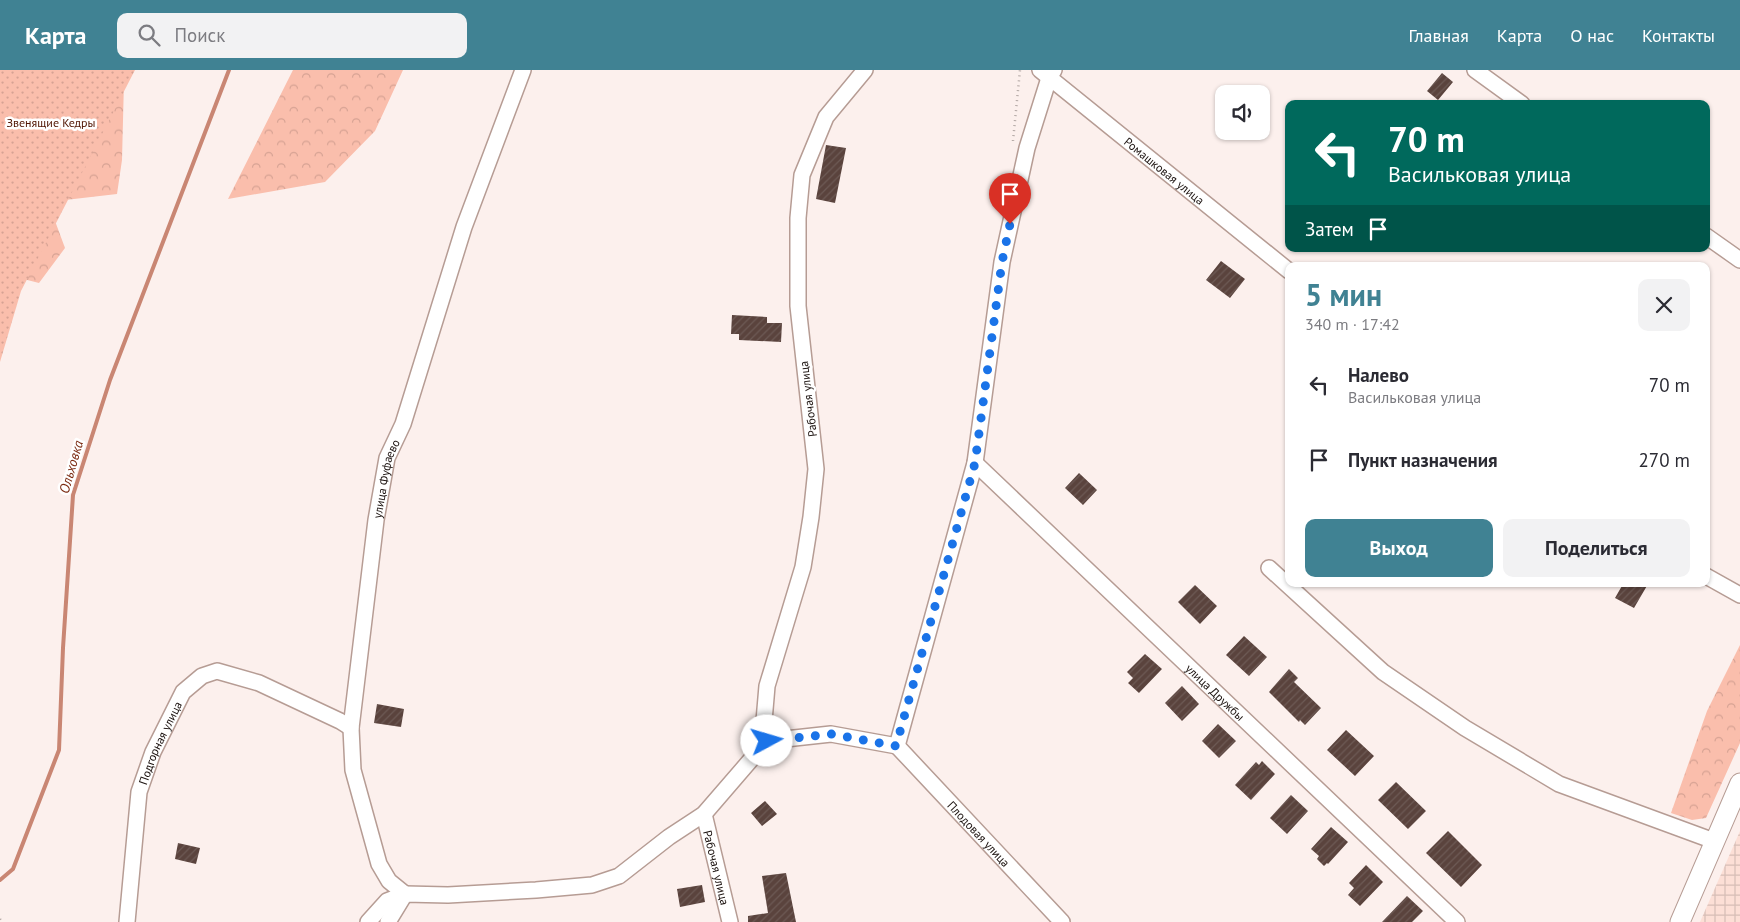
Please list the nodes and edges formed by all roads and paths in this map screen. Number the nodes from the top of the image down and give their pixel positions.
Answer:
1 (523, 70) edge
2 (865, 70) edge
3 (1475, 70) edge
4 (1048, 73) edge
5 (1516, 100) edge
6 (1710, 239) edge
7 (1740, 260) edge
8 (1285, 268) edge
9 (975, 463) junction
10 (1269, 568) dead end
11 (1710, 578) edge
12 (1285, 583) edge
13 (1290, 587) edge
14 (1740, 595) edge
15 (351, 728) junction
16 (767, 741) junction
17 (896, 746) junction
18 (1740, 783) edge
19 (1736, 803) edge
20 (704, 814) junction
21 (1714, 840) junction
22 (405, 894) junction
23 (127, 922) edge
24 (368, 922) edge
25 (388, 922) edge
26 (730, 922) edge
27 (1062, 922) edge
28 (1457, 922) edge
29 (1680, 922) edge

1 - 15 street, улица Фуфаево
2 - 16 street, Рабочая улица
3 - 5 street
4 - 8 street, Ромашковая улица
4 - 9 street
6 - 7 street
9 - 17 street
9 - 28 street, улица Дружбы
10 - 12 street
11 - 14 street
13 - 21 street
15 - 22 street, улица Фуфаево
15 - 23 street, Подгорная улица
16 - 17 street
16 - 20 street
17 - 27 street, Плодовая улица
18 - 19 street
19 - 21 street
20 - 22 street
20 - 26 street, Рабочая улица
21 - 29 street
22 - 24 street
22 - 25 street

